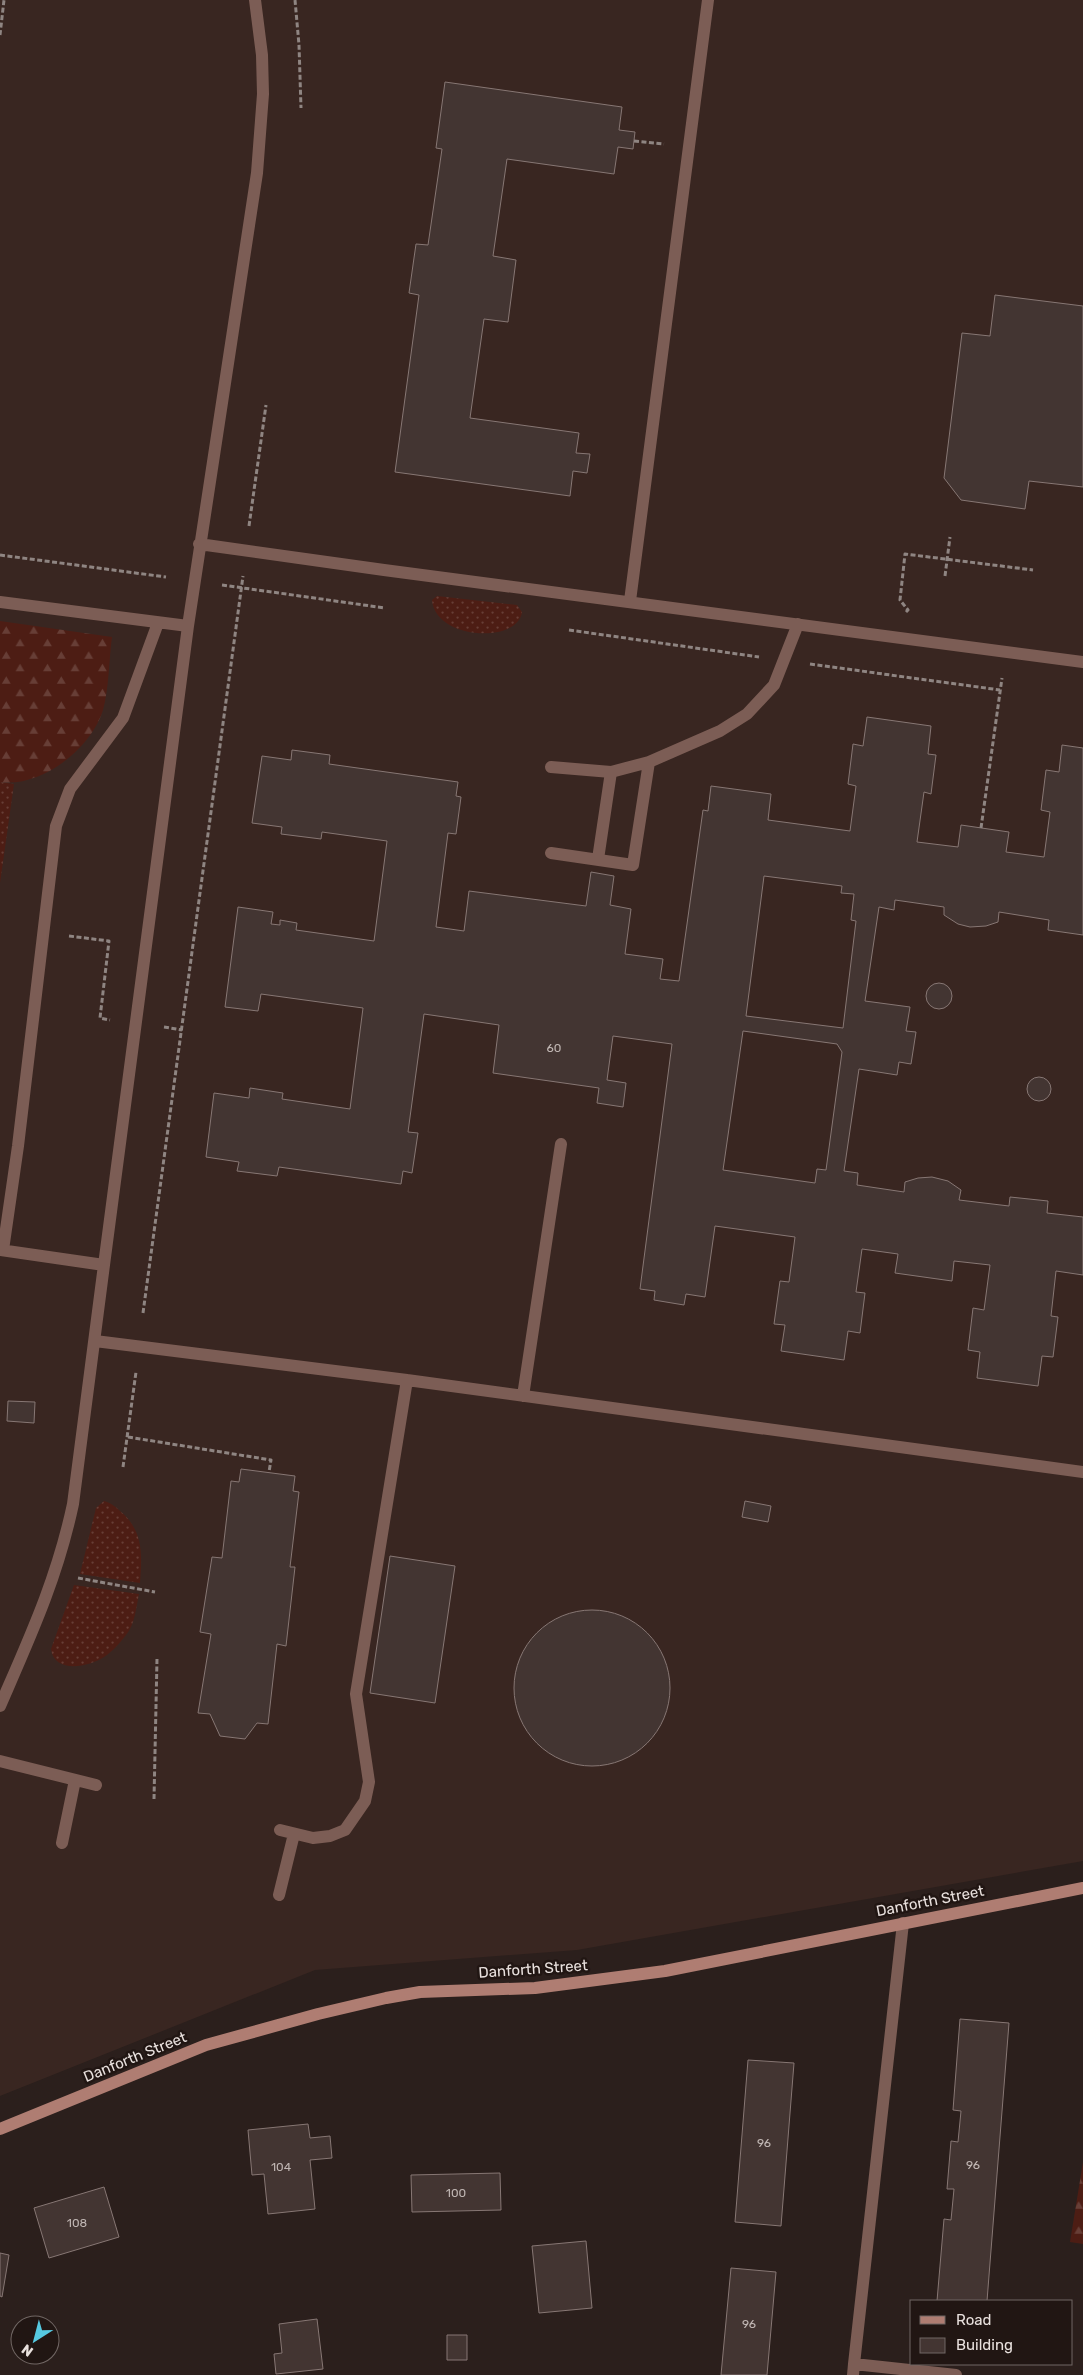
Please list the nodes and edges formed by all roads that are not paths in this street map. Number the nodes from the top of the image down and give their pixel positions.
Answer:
1 (255, 0) edge
2 (708, 0) edge
3 (199, 544) junction
4 (630, 601) junction
5 (0, 602) edge
6 (158, 623) junction
7 (798, 624) junction
8 (188, 626) junction
9 (1083, 662) edge
10 (649, 762) junction
11 (551, 766) dead end
12 (611, 772) junction
13 (551, 853) dead end
14 (598, 860) junction
15 (561, 1144) dead end
16 (2, 1250) edge
17 (104, 1265) junction
18 (95, 1341) junction
19 (407, 1380) junction
20 (523, 1396) junction
21 (1083, 1472) edge
22 (0, 1706) edge
23 (0, 1761) edge
24 (75, 1780) junction
25 (96, 1785) dead end
26 (280, 1830) dead end
27 (294, 1834) junction
28 (62, 1843) dead end
29 (1083, 1888) edge
30 (280, 1895) dead end
31 (903, 1923) junction
32 (0, 2129) edge
33 (853, 2370) edge
34 (956, 2375) edge

1 - 3 lane
2 - 4 lane
3 - 4 lane
3 - 8 lane
4 - 7 lane
5 - 6 lane
6 - 8 lane
6 - 16 lane
7 - 9 lane
7 - 10 lane
8 - 17 lane
10 - 12 lane
10 - 14 lane
11 - 12 lane
12 - 14 lane
13 - 14 lane
15 - 20 lane
16 - 17 lane
17 - 18 lane
18 - 19 lane
18 - 22 lane
19 - 20 lane
19 - 27 lane
20 - 21 lane
23 - 24 lane
24 - 25 lane
24 - 28 lane
26 - 27 lane
27 - 30 lane
29 - 31 street, Danforth Street
31 - 32 street, Danforth Street
31 - 33 lane
33 - 34 lane

